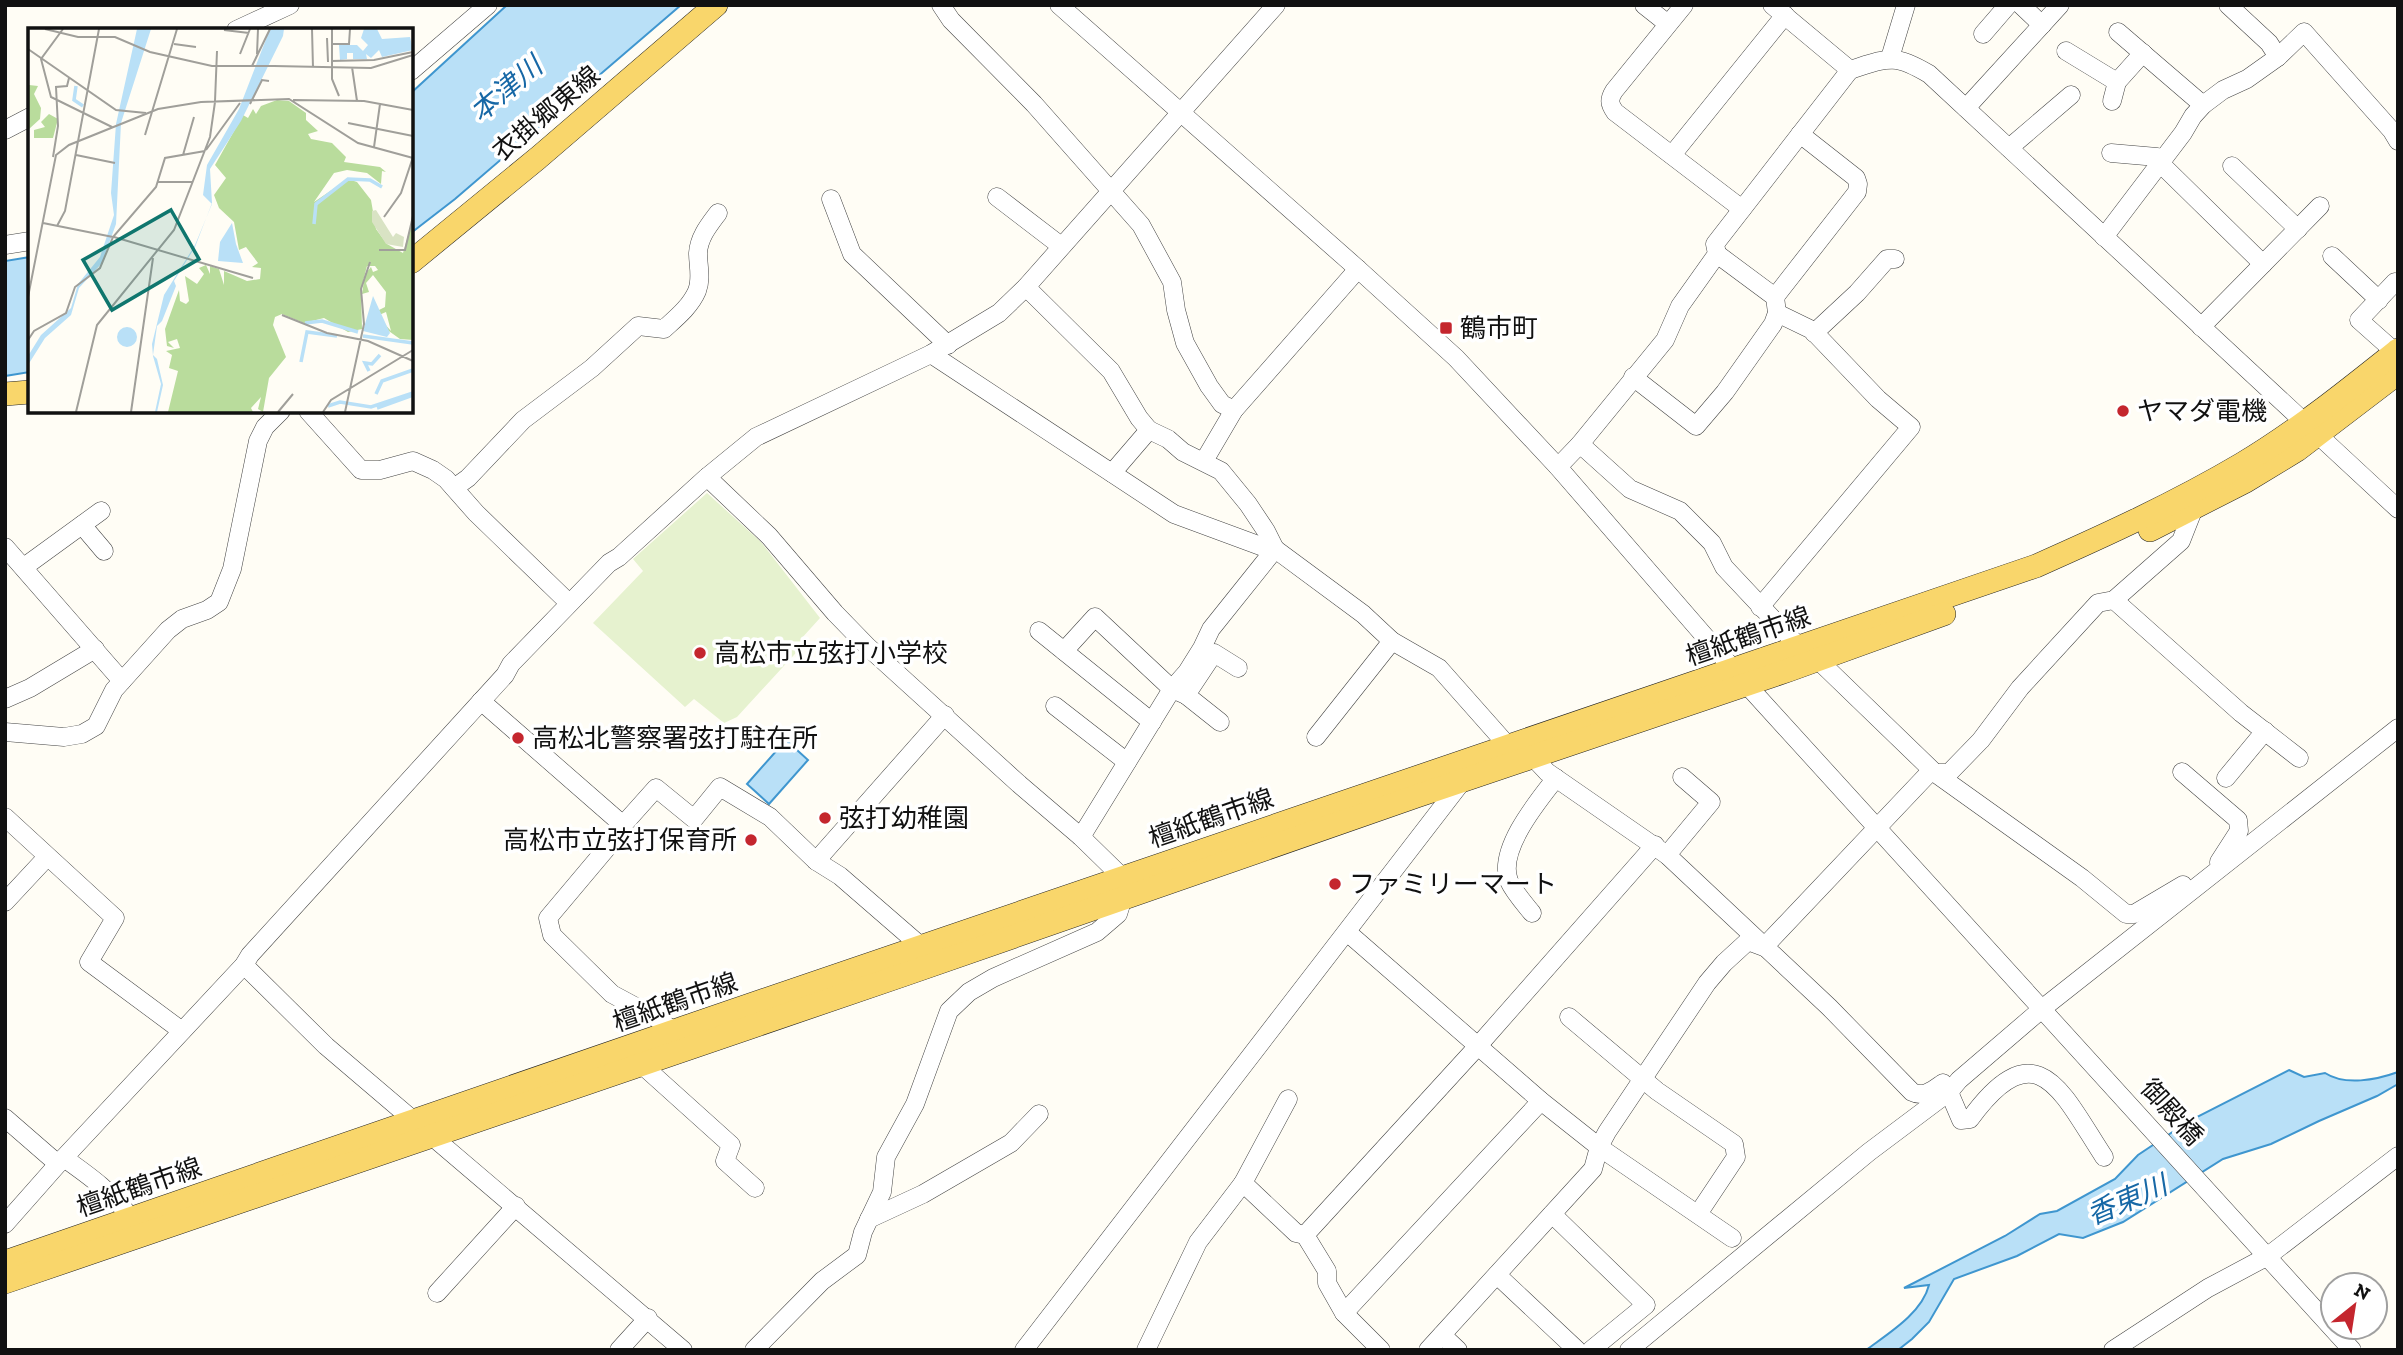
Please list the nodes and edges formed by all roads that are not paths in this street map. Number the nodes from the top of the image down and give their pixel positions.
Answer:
1 (290, 5) edge
2 (488, 5) edge
3 (716, 5) edge
4 (942, 5) edge
5 (1059, 5) edge
6 (1276, 5) edge
7 (1644, 5) edge
8 (1684, 5) edge
9 (1906, 5) edge
10 (2008, 5) edge
11 (2021, 5) edge
12 (2060, 5) edge
13 (2236, 8) edge
14 (1779, 10) edge
15 (1668, 24) junction
16 (2042, 25) junction
17 (240, 28) edge
18 (2118, 32) dead end
19 (1983, 34) dead end
20 (2066, 51) dead end
21 (2143, 53) junction
22 (2278, 57) junction
23 (1891, 58) junction
24 (413, 69) edge
25 (1850, 70) junction
26 (2117, 82) junction
27 (2071, 95) dead end
28 (2112, 101) dead end
29 (2203, 105) junction
30 (1966, 108) junction
31 (1180, 112) junction
32 (28, 118) edge
33 (5, 130) edge
34 (1800, 134) junction
35 (2398, 141) edge
36 (2009, 148) junction
37 (2111, 153) dead end
38 (1672, 155) junction
39 (2161, 163) junction
40 (2232, 166) dead end
41 (1111, 190) junction
42 (997, 197) dead end
43 (831, 199) dead end
44 (2320, 206) dead end
45 (1742, 209) junction
46 (718, 213) dead end
47 (2298, 229) junction
48 (2104, 237) junction
49 (28, 241) edge
50 (5, 245) edge
51 (1061, 246) junction
52 (1717, 254) junction
53 (2332, 256) dead end
54 (413, 260) edge
55 (1895, 260) dead end
56 (2263, 264) junction
57 (1359, 269) junction
58 (2395, 282) dead end
59 (1026, 286) junction
60 (2379, 300) junction
61 (1776, 305) junction
62 (2201, 327) junction
63 (1814, 333) junction
64 (948, 345) junction
65 (931, 354) junction
66 (2397, 358) edge
67 (1633, 377) junction
68 (28, 392) edge
69 (5, 394) edge
70 (1234, 410) junction
71 (279, 413) edge
72 (310, 413) edge
73 (2310, 428) junction
74 (1149, 430) junction
75 (1580, 444) junction
76 (1204, 461) junction
77 (1558, 467) junction
78 (1112, 473) junction
79 (707, 477) junction
80 (454, 488) junction
81 (2194, 508) junction
82 (2398, 508) edge
83 (101, 511) dead end
84 (82, 525) junction
85 (5, 547) edge
86 (1275, 549) junction
87 (104, 551) dead end
88 (24, 567) junction
89 (2113, 600) junction
90 (569, 603) junction
91 (1760, 607) junction
92 (1040, 631) dead end
93 (1392, 641) junction
94 (95, 649) junction
95 (1064, 651) junction
96 (1809, 654) junction
97 (1238, 668) dead end
98 (1740, 678) junction
99 (122, 681) junction
100 (1179, 692) junction
101 (5, 699) edge
102 (481, 701) junction
103 (1055, 706) dead end
104 (945, 715) junction
105 (1152, 722) junction
106 (1220, 722) dead end
107 (2398, 728) edge
108 (2265, 731) junction
109 (5, 732) edge
110 (1316, 737) dead end
111 (1509, 747) junction
112 (1484, 755) junction
113 (1533, 757) junction
114 (2299, 758) dead end
115 (1128, 762) junction
116 (2182, 772) dead end
117 (1935, 773) junction
118 (1682, 777) dead end
119 (1556, 778) junction
120 (2226, 778) dead end
121 (1463, 780) junction
122 (5, 817) edge
123 (623, 825) junction
124 (1877, 827) junction
125 (1082, 837) junction
126 (1661, 850) junction
127 (47, 857) junction
128 (816, 861) junction
129 (2214, 873) junction
130 (1122, 888) junction
131 (5, 902) edge
132 (1532, 913) dead end
133 (1347, 932) junction
134 (1765, 947) junction
135 (923, 948) junction
136 (244, 965) junction
137 (2044, 1010) junction
138 (1569, 1017) dead end
139 (182, 1031) junction
140 (674, 1031) junction
141 (1477, 1047) junction
142 (641, 1064) junction
143 (1643, 1079) junction
144 (1954, 1086) junction
145 (1288, 1099) dead end
146 (1541, 1101) junction
147 (1040, 1114) dead end
148 (5, 1118) edge
149 (415, 1121) junction
150 (433, 1136) junction
151 (1599, 1147) junction
152 (2398, 1156) edge
153 (2104, 1157) dead end
154 (61, 1161) junction
155 (1243, 1183) junction
156 (755, 1188) dead end
157 (516, 1206) junction
158 (1698, 1213) junction
159 (1552, 1214) junction
160 (131, 1219) junction
161 (869, 1219) junction
162 (5, 1224) edge
163 (1305, 1235) junction
164 (1732, 1238) dead end
165 (2264, 1251) junction
166 (5, 1262) edge
167 (1497, 1275) junction
168 (5, 1282) edge
169 (437, 1293) dead end
170 (1344, 1312) junction
171 (648, 1318) junction
172 (1442, 1335) junction
173 (619, 1350) edge
174 (683, 1350) edge
175 (754, 1350) edge
176 (1024, 1350) edge
177 (1146, 1350) edge
178 (1380, 1350) edge
179 (1428, 1350) edge
180 (1458, 1350) edge
181 (1577, 1350) edge
182 (1591, 1350) edge
183 (1629, 1350) edge
184 (2113, 1350) edge
185 (2352, 1350) edge

1 - 17 street
2 - 24 street
3 - 54 main road, 衣掛郷東線
4 - 41 street
5 - 31 street, 御殿橋
6 - 31 street
7 - 15 street
8 - 15 street
9 - 23 street
10 - 19 street
11 - 16 street
12 - 16 street
13 - 22 street
14 - 25 street
14 - 38 street
15 - 38 street
16 - 30 street
18 - 21 street
20 - 26 street
21 - 26 street
21 - 29 street
22 - 29 street
22 - 35 street
23 - 25 street
23 - 30 street
25 - 34 street
26 - 28 street
27 - 36 street
29 - 39 street
30 - 36 street
31 - 41 street
31 - 57 street, 御殿橋
32 - 33 street
34 - 45 street
34 - 61 street
36 - 48 street
37 - 39 street
38 - 45 street
39 - 48 street
39 - 56 street
40 - 47 street
41 - 51 street
41 - 70 street
42 - 51 street
43 - 64 street
44 - 47 street
45 - 52 street
46 - 80 street
47 - 56 street
48 - 62 street
49 - 50 street
51 - 59 street
52 - 61 street
52 - 67 street
53 - 60 street
55 - 63 street
56 - 62 street
57 - 70 street
57 - 77 street, 御殿橋
58 - 60 street
59 - 64 street
59 - 74 street
60 - 66 street
61 - 63 street
61 - 67 street
62 - 73 street
63 - 91 street
64 - 65 street
65 - 78 street
65 - 79 street
66 - 73 main road, 檀紙鶴市線
67 - 75 street
68 - 69 main road
70 - 76 street
71 - 99 street
72 - 80 street
73 - 81 main road, 檀紙鶴市線
73 - 82 street
73 - 96 main road, 檀紙鶴市線
74 - 76 street
74 - 78 street
75 - 77 street
75 - 91 street
76 - 86 street
77 - 98 street, 御殿橋
78 - 86 street
79 - 90 street
79 - 104 street
80 - 90 street
81 - 89 street
81 - 96 main road, 檀紙鶴市線
83 - 84 street
84 - 87 street
84 - 88 street
85 - 88 street
86 - 93 street
86 - 100 street
88 - 94 street
89 - 108 street
89 - 117 street
90 - 102 street
91 - 96 street
92 - 95 street
93 - 110 street
93 - 111 street
94 - 99 street
94 - 101 street
95 - 100 street
95 - 105 street
96 - 98 main road, 檀紙鶴市線
96 - 117 street
97 - 100 street
98 - 111 main road, 檀紙鶴市線
98 - 113 main road, 檀紙鶴市線
98 - 124 street, 御殿橋
99 - 109 street
100 - 105 street
100 - 106 street
102 - 123 street
102 - 136 street
103 - 115 street
104 - 125 street
104 - 128 street
105 - 115 street
107 - 129 street
108 - 114 street
108 - 120 street
111 - 112 main road, 檀紙鶴市線
112 - 121 street
112 - 130 main road, 檀紙鶴市線
113 - 119 street
113 - 121 main road, 檀紙鶴市線
115 - 125 street
116 - 129 street
117 - 124 street
117 - 129 street
118 - 126 street
119 - 126 street
119 - 132 street
121 - 130 main road, 檀紙鶴市線
121 - 133 street
122 - 127 street
123 - 128 street
123 - 140 street
124 - 134 street
124 - 137 street, 御殿橋
125 - 130 street
126 - 134 street
126 - 141 street
127 - 131 street
127 - 139 street
128 - 135 street
129 - 137 street
130 - 135 main road, 檀紙鶴市線
130 - 142 main road, 檀紙鶴市線
130 - 161 street
133 - 141 street
133 - 176 street
134 - 143 street
134 - 144 street
135 - 140 main road, 檀紙鶴市線
136 - 139 street
136 - 149 street
137 - 144 street
137 - 165 street, 御殿橋
138 - 143 street
139 - 154 street
140 - 149 main road, 檀紙鶴市線
141 - 146 street
141 - 163 street
142 - 150 main road, 檀紙鶴市線
142 - 156 street
143 - 151 street
143 - 158 street
144 - 153 street
144 - 183 street
145 - 155 street
146 - 151 street
146 - 170 street
147 - 161 street
148 - 154 street
149 - 150 street
149 - 160 main road, 檀紙鶴市線
150 - 157 street
150 - 168 main road, 檀紙鶴市線
151 - 158 street
151 - 159 street
152 - 165 street
154 - 160 street
154 - 162 street
155 - 163 street
155 - 177 street
157 - 169 street
157 - 171 street
158 - 164 street
159 - 167 street
159 - 182 street
160 - 166 main road, 檀紙鶴市線
161 - 175 street
163 - 170 street
165 - 184 street
165 - 185 street, 御殿橋
167 - 172 street
167 - 181 street
170 - 178 street
171 - 173 street
171 - 174 street
172 - 179 street
172 - 180 street

